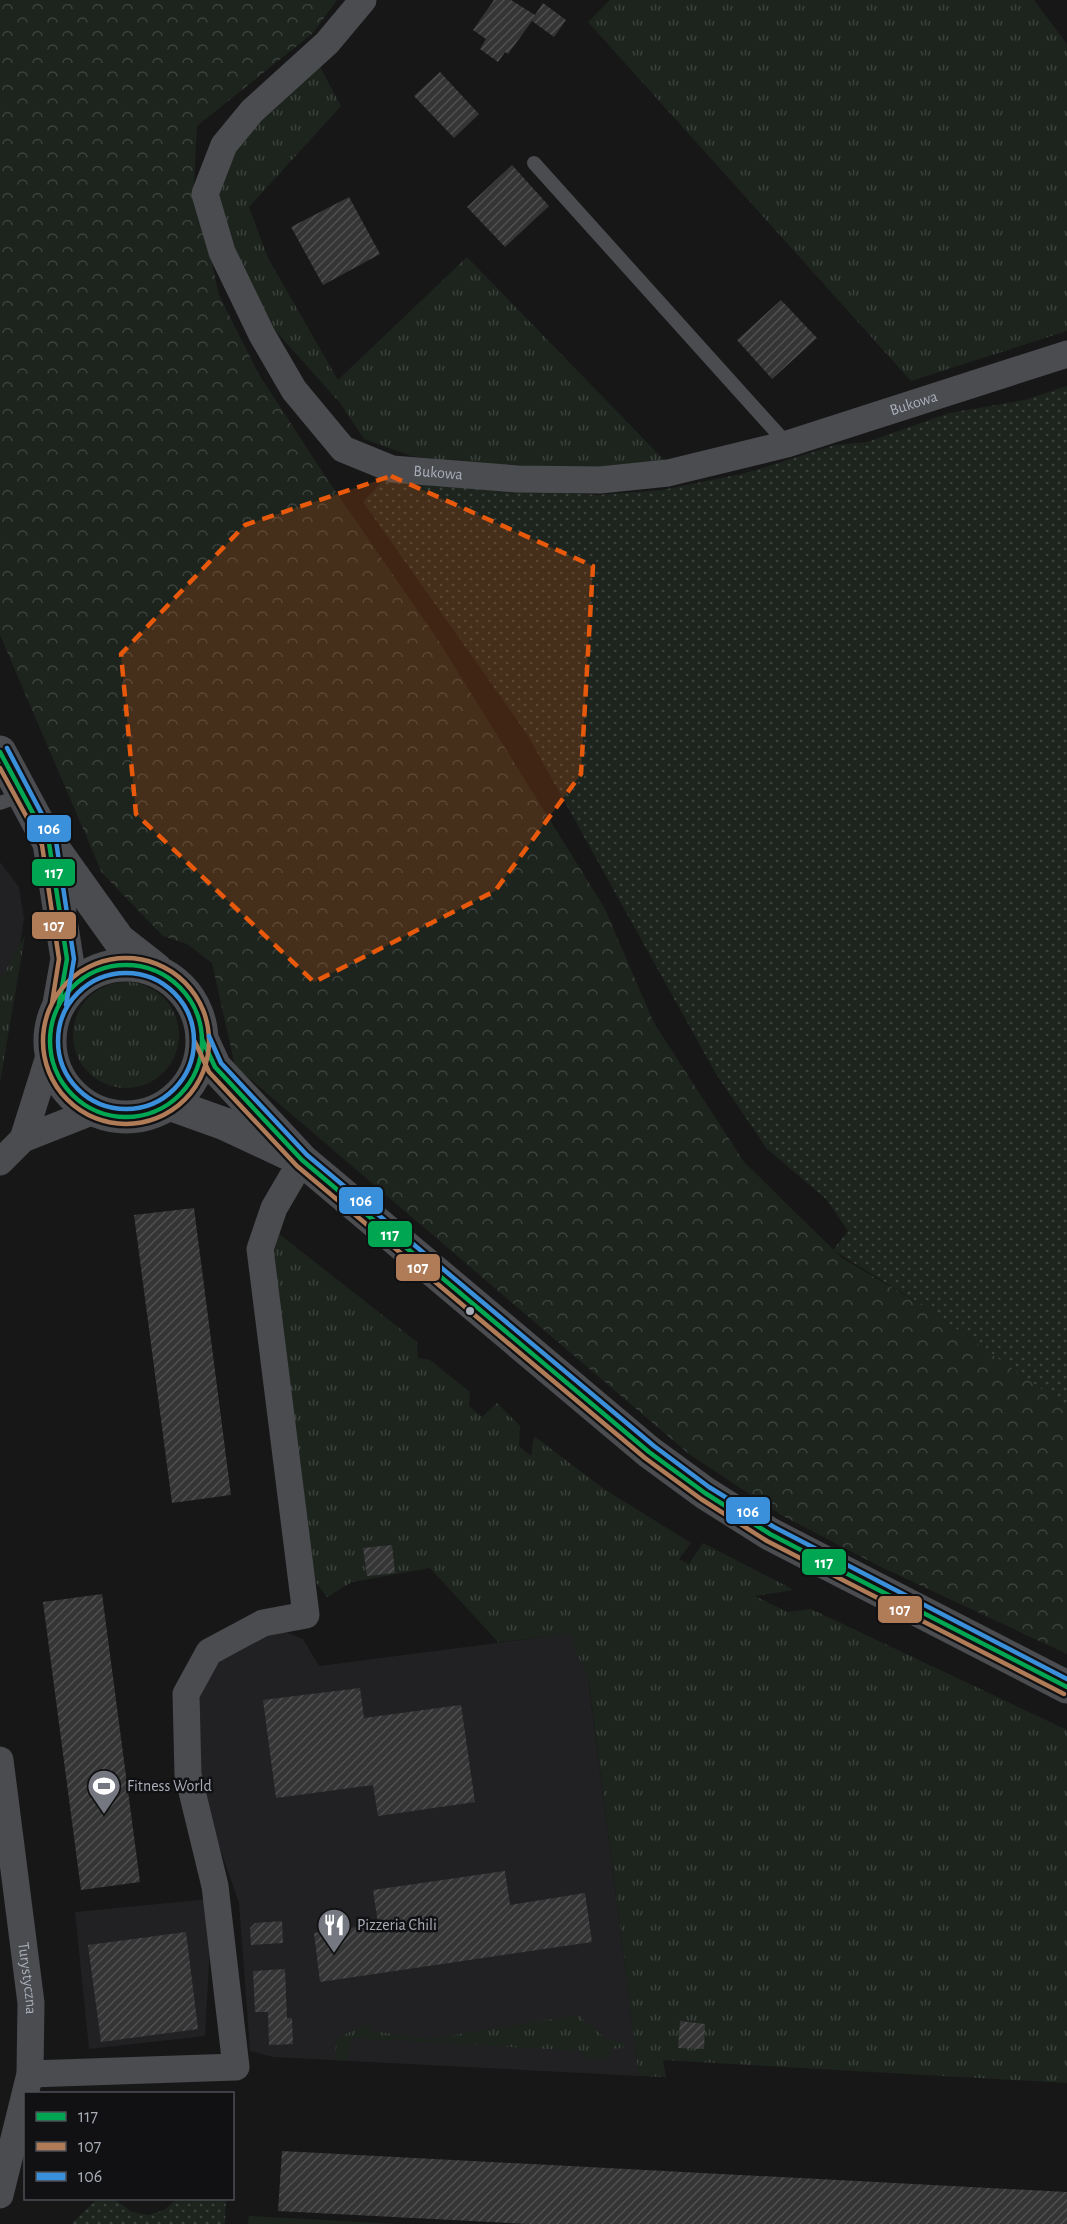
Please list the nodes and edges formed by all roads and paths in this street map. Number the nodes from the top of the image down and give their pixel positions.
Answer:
1 (363, 0) edge
2 (534, 163) dead end
3 (1067, 354) edge
4 (787, 444) junction
5 (0, 752) edge
6 (12, 799) edge
7 (49, 843) junction
8 (167, 977) junction
9 (59, 1004) junction
10 (202, 1039) junction
11 (50, 1053) junction
12 (169, 1104) junction
13 (94, 1111) junction
14 (23, 1139) junction
15 (302, 1160) junction
16 (0, 1162) edge
17 (1067, 1687) edge
18 (0, 1760) edge
19 (30, 2074) junction
20 (26, 2092) edge
21 (24, 2098) edge
22 (0, 2195) edge

1 - 4 street, Bukowa
2 - 4 lane
3 - 4 street, Bukowa
5 - 6 street
6 - 7 street
7 - 8 street
7 - 9 street
8 - 9 street
8 - 10 street
9 - 11 street
10 - 12 street
10 - 15 street
11 - 13 street
11 - 14 street
12 - 13 street
12 - 15 street
13 - 14 street
14 - 16 street
15 - 17 street
15 - 19 street
18 - 19 street, Turystyczna
19 - 20 street, Turystyczna
21 - 22 street, Turystyczna

